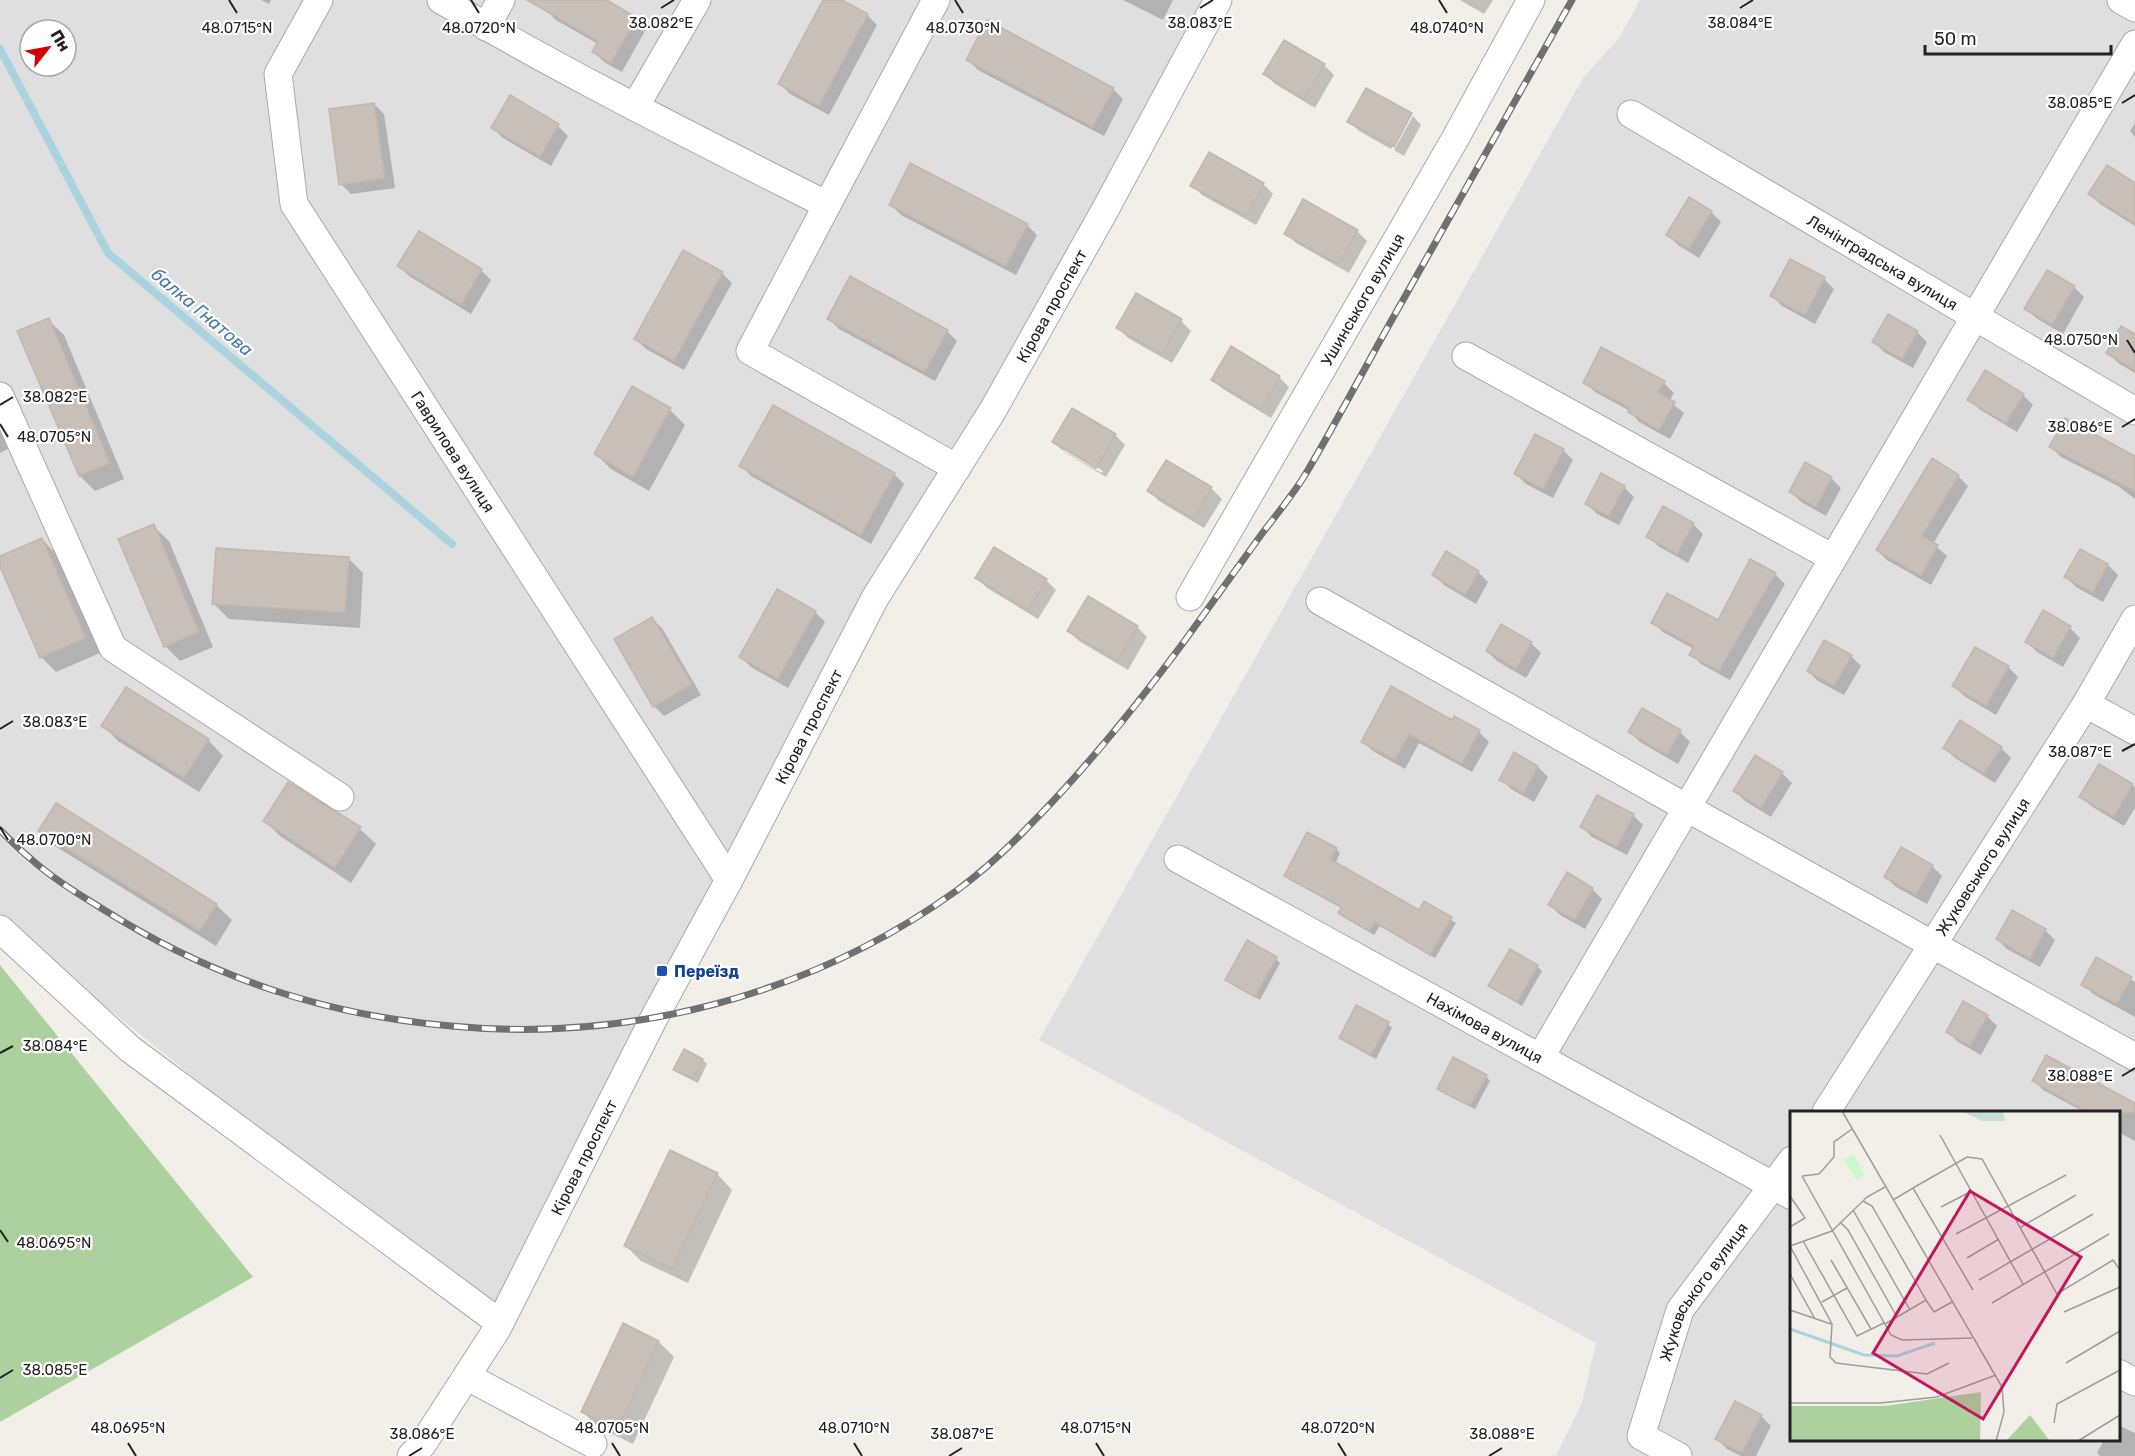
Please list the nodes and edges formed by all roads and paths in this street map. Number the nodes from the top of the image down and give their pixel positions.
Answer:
1 (319, 0) edge
2 (441, 0) edge
3 (501, 0) edge
4 (697, 0) edge
5 (936, 0) edge
6 (1218, 0) edge
7 (1531, 0) edge
8 (2121, 0) edge
9 (2135, 8) edge
10 (486, 27) junction
11 (2135, 44) edge
12 (635, 107) junction
13 (1631, 114) dead end
14 (827, 205) junction
15 (1975, 317) junction
16 (1466, 356) dead end
17 (0, 396) edge
18 (2135, 411) edge
19 (957, 468) junction
20 (1833, 558) junction
21 (1190, 597) dead end
22 (1320, 601) dead end
23 (2135, 619) edge
24 (2086, 704) junction
25 (2135, 732) edge
26 (340, 797) dead end
27 (1687, 808) junction
28 (1178, 859) dead end
29 (729, 880) junction
30 (0, 929) edge
31 (1932, 945) junction
32 (2135, 1057) edge
33 (1540, 1058) junction
34 (1827, 1111) edge
35 (1790, 1163) edge
36 (1782, 1191) edge
37 (501, 1323) junction
38 (2120, 1374) edge
39 (468, 1377) junction
40 (2135, 1382) edge
41 (593, 1444) dead end
42 (411, 1456) edge
43 (1678, 1456) edge

1 - 29 street, Гаврилова вулиця
2 - 10 street
3 - 10 street
4 - 12 street
5 - 14 street
6 - 19 street, Кірова проспект
7 - 21 street, Ушинського вулиця
8 - 9 street
10 - 12 street
11 - 15 street
12 - 14 street
13 - 15 street, Ленінградська вулиця
14 - 19 street
15 - 18 street, Ленінградська вулиця
15 - 20 street
16 - 20 street
17 - 26 street
19 - 29 street, Кірова проспект
20 - 27 street
22 - 27 street
23 - 24 street, Жуковського вулиця
24 - 25 street
24 - 31 street, Жуковського вулиця
27 - 31 street
27 - 33 street
28 - 33 street, Нахімова вулиця
29 - 37 street, Кірова проспект
30 - 37 street
31 - 32 street
31 - 34 street, Жуковського вулиця
33 - 36 street, Нахімова вулиця
35 - 36 street, Жуковського вулиця
36 - 43 street, Жуковського вулиця
37 - 39 street, Кірова проспект
38 - 40 street
39 - 41 street
39 - 42 street, Кірова проспект

